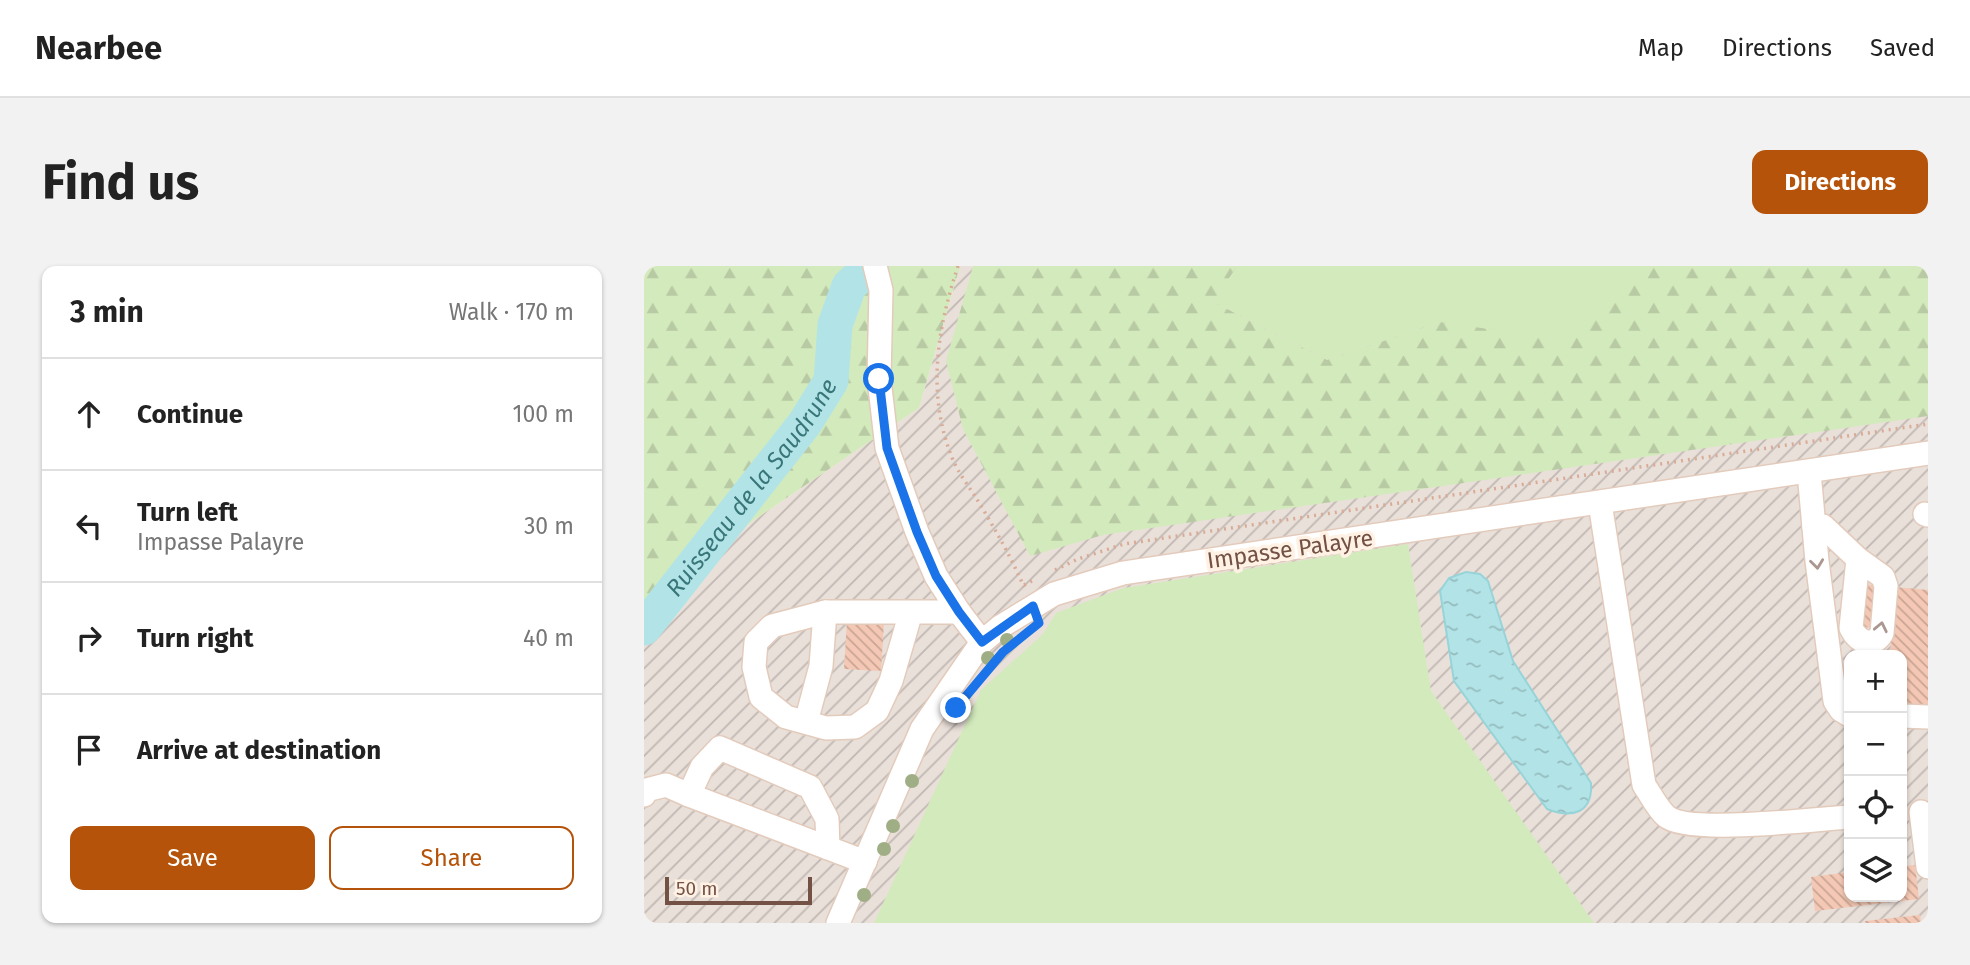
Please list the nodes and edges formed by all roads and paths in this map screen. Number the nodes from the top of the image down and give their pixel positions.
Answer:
1 (875, 266) edge
2 (958, 266) edge
3 (1928, 424) edge
4 (1928, 453) edge
5 (1809, 472) junction
6 (1600, 503) junction
7 (1814, 527) junction
8 (1858, 559) dead end
9 (1045, 574) dead end
10 (1035, 580) dead end
11 (1024, 585) junction
12 (1033, 606) junction
13 (825, 612) junction
14 (911, 612) junction
15 (959, 612) junction
16 (982, 642) junction
17 (1846, 713) edge
18 (1907, 716) edge
19 (1928, 717) edge
20 (806, 722) junction
21 (644, 795) edge
22 (689, 795) junction
23 (1917, 812) edge
24 (1844, 817) edge
25 (828, 848) junction
26 (865, 862) junction
27 (1928, 867) edge
28 (838, 923) edge

1 - 15 street
2 - 11 path
3 - 9 path
4 - 5 street, Impasse Palayre
5 - 6 street, Impasse Palayre
5 - 7 street
6 - 12 street, Impasse Palayre
6 - 24 street
7 - 8 street
7 -> 17 street
10 - 11 path
11 - 12 path
12 - 16 street, Impasse Palayre
13 - 14 street
13 - 20 street
13 - 20 street
14 - 15 street
14 - 20 street
15 - 16 street
16 - 26 street, Impasse Palayre
18 - 19 street
21 - 22 street
22 - 25 street
22 - 25 street
23 - 27 street
25 - 26 street
26 - 28 street, Impasse Palayre

